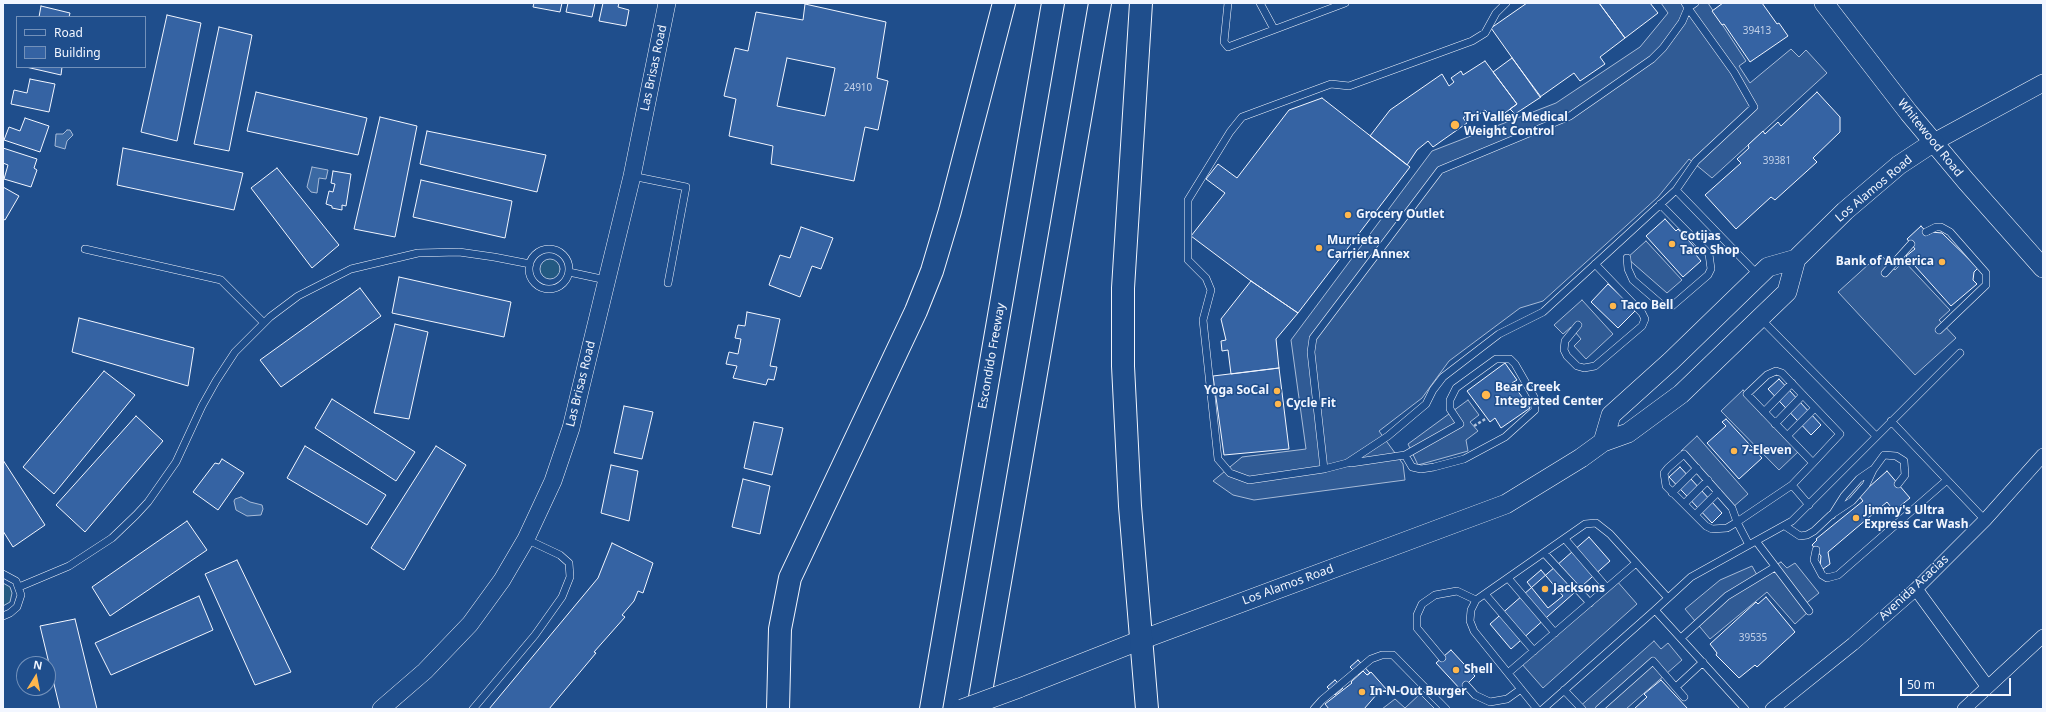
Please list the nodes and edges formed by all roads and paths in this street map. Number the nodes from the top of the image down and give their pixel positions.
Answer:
1 (667, 3) edge
2 (1004, 3) edge
3 (1053, 3) edge
4 (1100, 3) edge
5 (1140, 3) edge
6 (1228, 3) edge
7 (1260, 3) edge
8 (1344, 3) edge
9 (1506, 3) edge
10 (1695, 3) edge
11 (1824, 3) edge
12 (1332, 5) edge
13 (1687, 5) edge
14 (1274, 29) junction
15 (2043, 83) edge
16 (1934, 142) junction
17 (632, 176) junction
18 (1676, 190) junction
19 (1660, 204) junction
20 (1926, 232) dead end
21 (1911, 244) dead end
22 (85, 249) dead end
23 (1627, 258) dead end
24 (1796, 259) junction
25 (530, 264) junction
26 (1595, 264) junction
27 (2043, 268) edge
28 (569, 272) junction
29 (1885, 273) dead end
30 (1759, 277) junction
31 (607, 280) junction
32 (668, 283) dead end
33 (1759, 318) junction
34 (264, 323) junction
35 (1578, 325) dead end
36 (1939, 330) dead end
37 (1960, 353) dead end
38 (1792, 383) junction
39 (1803, 395) junction
40 (1815, 408) junction
41 (1764, 412) junction
42 (1487, 418) dead end
43 (1891, 421) junction
44 (1775, 424) junction
45 (1474, 426) dead end
46 (1787, 436) junction
47 (1876, 436) junction
48 (1603, 442) junction
49 (1405, 455) junction
50 (2043, 455) edge
51 (1347, 463) junction
52 (1813, 463) junction
53 (1697, 468) junction
54 (1324, 469) junction
55 (1708, 480) junction
56 (1947, 480) junction
57 (1898, 484) dead end
58 (1792, 485) junction
59 (1672, 492) junction
60 (1718, 492) junction
61 (1684, 504) junction
62 (1810, 505) junction
63 (1695, 516) junction
64 (1985, 520) junction
65 (1737, 522) junction
66 (1785, 526) junction
67 (526, 539) junction
68 (1564, 539) junction
69 (1756, 541) junction
70 (1749, 545) junction
71 (1816, 550) dead end
72 (1544, 554) junction
73 (1636, 563) junction
74 (1775, 567) junction
75 (3, 574) edge
76 (1508, 578) junction
77 (19, 587) junction
78 (1607, 588) junction
79 (1916, 589) junction
80 (1485, 594) junction
81 (1668, 598) junction
82 (1476, 600) junction
83 (1590, 603) junction
84 (1655, 610) junction
85 (1808, 611) dead end
86 (3, 616) edge
87 (1556, 633) junction
88 (2043, 636) edge
89 (1681, 638) junction
90 (1141, 640) junction
91 (1534, 651) junction
92 (1442, 658) dead end
93 (1703, 662) junction
94 (1508, 673) junction
95 (1466, 685) dead end
96 (1987, 686) junction
97 (1676, 687) junction
98 (1521, 689) junction
99 (1564, 690) junction
100 (1684, 697) dead end
101 (381, 709) edge
102 (474, 709) edge
103 (778, 709) edge
104 (931, 709) edge
105 (962, 709) edge
106 (978, 709) edge
107 (1147, 709) edge
108 (1314, 709) edge
109 (1446, 709) edge
110 (1537, 709) edge
111 (1543, 709) edge
112 (1582, 709) edge
113 (1599, 709) edge
114 (1745, 709) edge
115 (1772, 709) edge
116 (1964, 709) edge

1 - 17 street, Las Brisas Road
2 - 103 highway
3 - 104 highway, Escondido Freeway
4 - 106 highway
5 - 90 highway
6 - 14 lane
7 - 14 lane
8 - 12 lane
9 - 54 lane
10 - 13 lane
11 - 16 main road, Whitewood Road
12 - 14 lane
13 - 18 lane
13 - 54 lane
15 - 16 street, Los Alamos Road
16 - 24 main road, Los Alamos Road
16 - 27 main road, Whitewood Road
17 - 31 street, Las Brisas Road
17 - 32 lane
18 - 19 lane
18 - 30 lane
19 - 23 lane
19 - 26 lane
20 - 36 lane
21 - 29 lane
22 - 34 lane
24 - 30 main road, Los Alamos Road
24 - 33 main road, Los Alamos Road
25 - 28 lane
25 - 28 lane
25 - 34 lane
26 - 35 lane
26 - 51 lane
28 - 31 lane
30 - 48 main road, Los Alamos Road
31 - 67 street, Las Brisas Road
33 - 47 lane
33 - 48 main road, Los Alamos Road
34 - 77 lane
37 - 43 lane
38 - 39 lane
38 - 41 lane
38 - 41 lane
39 - 40 lane
39 - 44 lane
40 - 46 lane
40 - 52 lane
41 - 44 lane
42 - 45 path
43 - 47 lane
43 - 56 lane
44 - 46 lane
46 - 52 lane
47 - 62 lane
48 - 90 main road, Los Alamos Road
49 - 49 lane
49 - 51 lane
50 - 64 street, Avenida Acacias
51 - 54 lane
52 - 58 lane
53 - 55 lane
53 - 59 lane
53 - 59 lane
55 - 60 lane
55 - 61 lane
56 - 64 lane
56 - 71 lane
57 - 66 lane
58 - 62 lane
58 - 65 lane
59 - 61 lane
60 - 63 lane
60 - 65 lane
61 - 63 lane
62 - 66 lane
63 - 65 lane
64 - 79 street, Avenida Acacias
65 - 70 lane
66 - 69 lane
67 - 101 street, Las Brisas Road
67 - 102 lane
68 - 72 lane
68 - 73 lane
68 - 78 lane
69 - 70 lane
69 - 74 lane
70 - 81 lane
72 - 76 lane
72 - 83 lane
73 - 78 lane
73 - 81 lane
74 - 85 lane
74 - 89 lane
75 - 77 lane
76 - 80 lane
76 - 87 lane
77 - 86 lane
78 - 83 lane
79 - 96 street
79 - 115 street, Avenida Acacias
80 - 82 lane
80 - 91 lane
81 - 84 lane
82 - 92 lane
82 - 94 lane
83 - 87 lane
84 - 89 lane
84 - 99 lane
87 - 91 lane
88 - 96 street
89 - 93 lane
90 - 105 main road, Los Alamos Road, bridge
90 - 107 highway
91 - 94 lane
93 - 97 lane
93 - 114 lane
94 - 98 lane
95 - 98 lane
96 - 116 street
97 - 100 lane
97 - 113 lane
98 - 110 lane
99 - 111 lane
99 - 112 lane
108 - 109 lane

